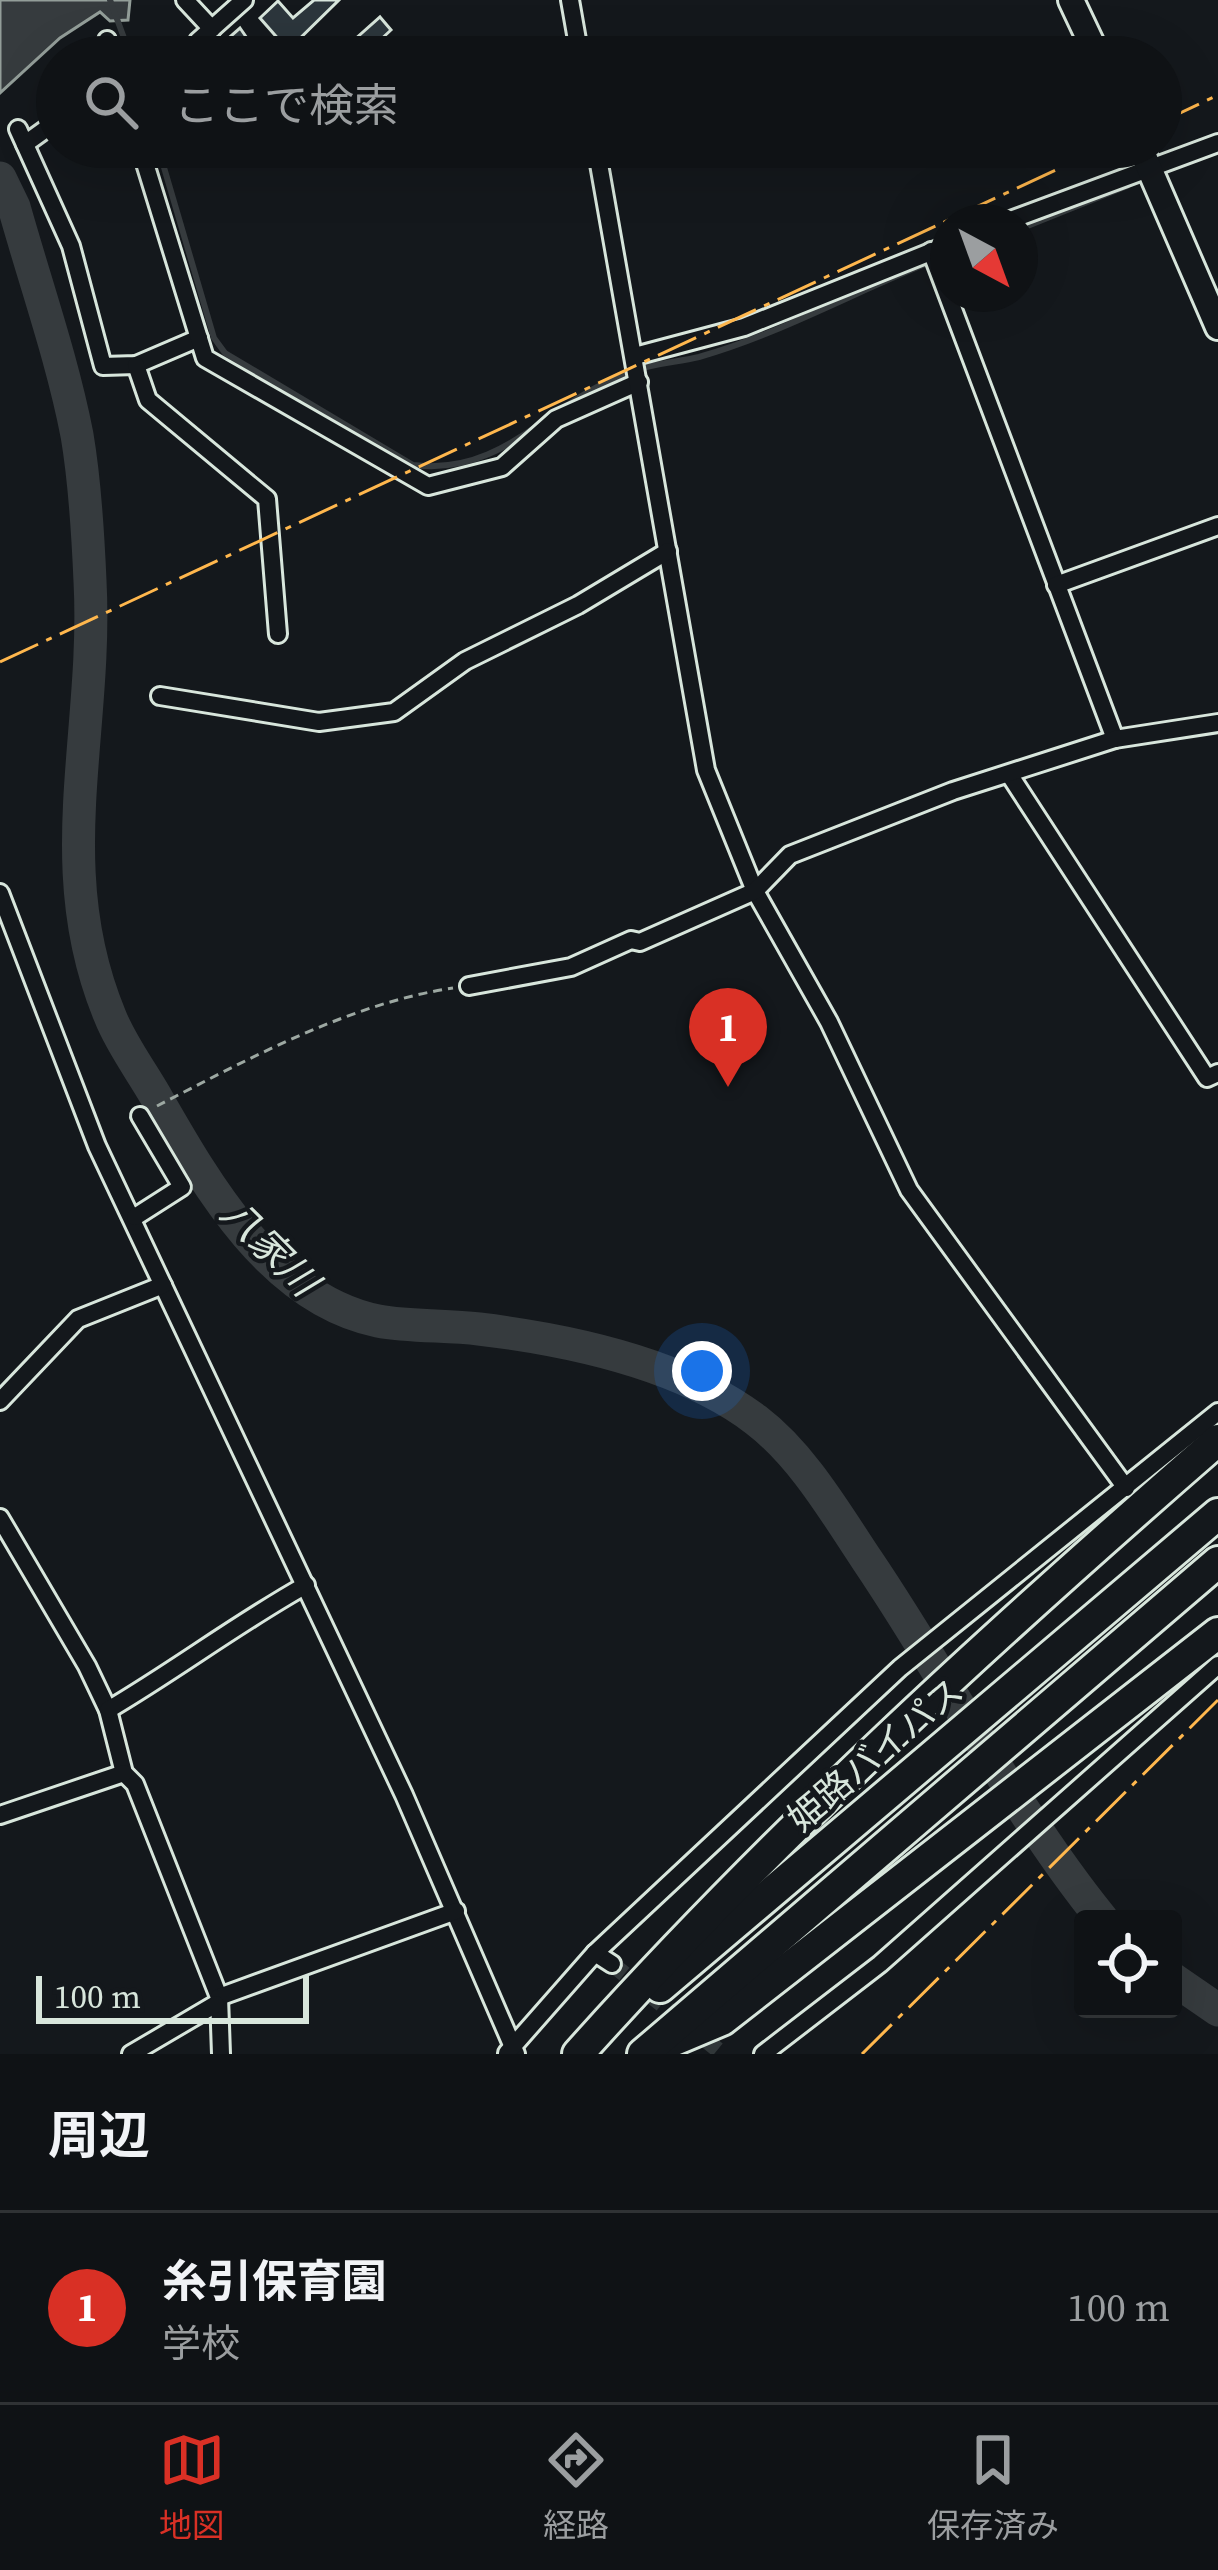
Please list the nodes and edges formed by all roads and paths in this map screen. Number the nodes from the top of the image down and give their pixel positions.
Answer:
1 (185, 0) edge
2 (244, 0) edge
3 (570, 0) edge
4 (1071, 0) edge
5 (576, 36) edge
6 (1088, 36) edge
7 (36, 130) edge
8 (1218, 144) edge
9 (1182, 150) edge
10 (147, 168) edge
11 (600, 168) edge
12 (1119, 168) edge
13 (1149, 168) edge
14 (1038, 206) edge
15 (930, 252) edge
16 (961, 312) edge
17 (1218, 327) edge
18 (200, 338) junction
19 (634, 356) junction
20 (136, 365) junction
21 (639, 382) junction
22 (1218, 526) edge
23 (668, 551) junction
24 (1056, 585) junction
25 (278, 634) dead end
26 (160, 696) dead end
27 (1218, 723) edge
28 (1115, 740) junction
29 (1009, 775) junction
30 (755, 891) junction
31 (0, 892) edge
32 (469, 986) joint
33 (1218, 1073) edge
34 (140, 1115) joint
35 (135, 1217) junction
36 (163, 1285) junction
37 (0, 1401) edge
38 (1218, 1412) edge
39 (1218, 1440) edge
40 (1126, 1488) junction
41 (1218, 1514) edge
42 (0, 1519) edge
43 (1218, 1562) edge
44 (306, 1585) junction
45 (1218, 1633) edge
46 (1218, 1664) edge
47 (108, 1711) junction
48 (124, 1773) junction
49 (0, 1815) edge
50 (456, 1910) junction
51 (595, 1953) junction
52 (612, 1964) tunnel mouth
53 (218, 2000) junction
54 (511, 2052) edge
55 (131, 2054) edge
56 (221, 2054) edge
57 (581, 2054) edge
58 (643, 2054) edge
59 (764, 2054) edge

1 - 2 street
3 - 5 street
4 - 6 main road
7 - 20 street
8 - 9 street
10 - 18 street
11 - 19 street
12 - 14 street
13 - 17 main road
15 - 19 street
16 - 24 street
18 - 20 street
18 - 21 street
19 - 21 street
20 - 25 street
21 - 23 street
22 - 24 street
23 - 26 street
23 - 30 street
24 - 28 street
27 - 28 street
28 - 29 street
29 - 30 street
29 - 33 street
30 - 32 street
30 - 40 street
31 - 35 street
32 - 34 path
34 - 35 street
35 - 36 street
36 - 37 street
36 - 44 street
38 - 40 street
39 - 57 highway
40 - 51 street
41 - 57 highway, 姫路バイパス
42 - 47 street
43 - 58 highway
44 - 47 street
44 - 50 street
45 - 58 highway
46 - 59 street
47 - 48 street
48 - 49 street
48 - 53 street
50 - 53 street
50 - 54 street
51 - 52 street
51 - 54 street
53 - 55 street
53 - 56 street

